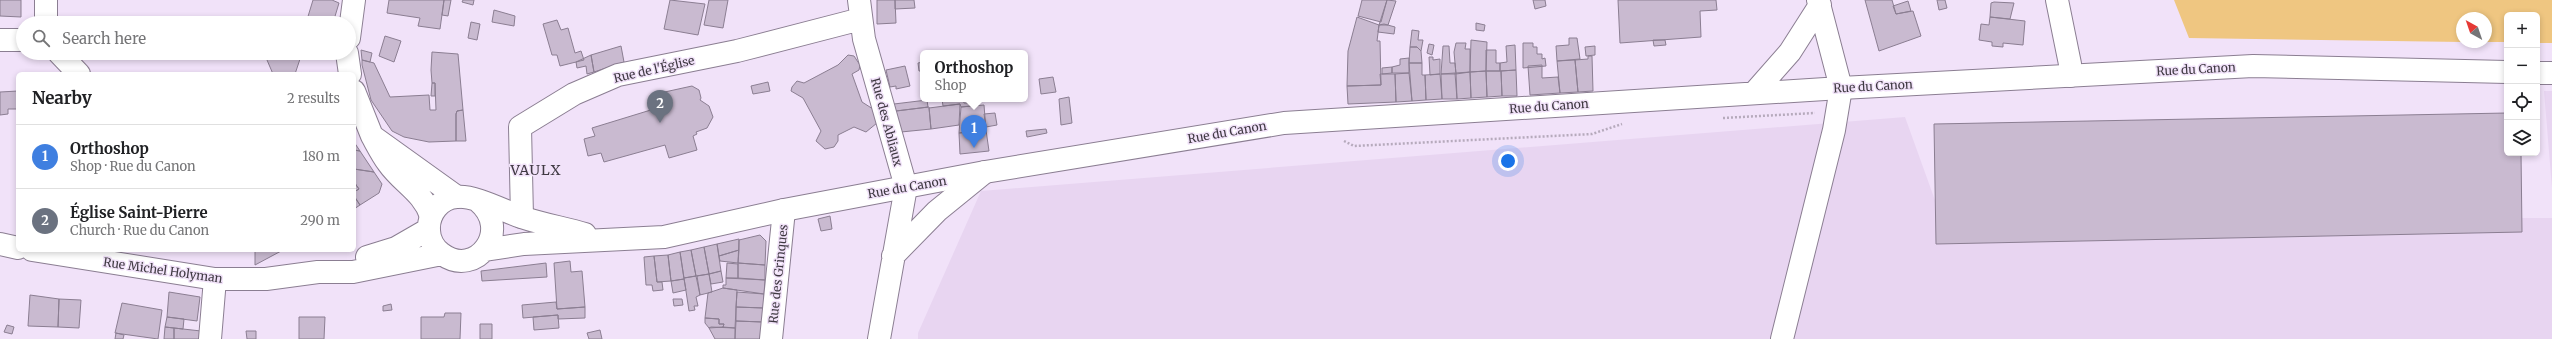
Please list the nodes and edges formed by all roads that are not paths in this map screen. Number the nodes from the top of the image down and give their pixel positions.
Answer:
1 (46, 0) edge
2 (354, 0) edge
3 (2057, 0) edge
4 (1819, 2) edge
5 (860, 10) edge
6 (46, 16) edge
7 (352, 16) edge
8 (0, 40) edge
9 (16, 40) edge
10 (66, 60) edge
11 (348, 60) edge
12 (78, 72) edge
13 (350, 72) edge
14 (2504, 72) edge
15 (2540, 73) edge
16 (2552, 73) edge
17 (2070, 76) junction
18 (1842, 88) junction
19 (1754, 93) junction
20 (356, 96) edge
21 (372, 136) junction
22 (985, 172) junction
23 (906, 188) junction
24 (457, 196) junction
25 (478, 201) junction
26 (784, 210) junction
27 (522, 217) junction
28 (430, 223) junction
29 (602, 239) junction
30 (0, 244) edge
31 (16, 248) edge
32 (485, 250) junction
33 (55, 252) edge
34 (442, 254) junction
35 (893, 256) junction
36 (114, 257) edge
37 (318, 272) junction
38 (215, 279) junction
39 (210, 339) edge
40 (771, 339) edge
41 (879, 339) edge
42 (1782, 339) edge

1 - 6 main road
2 - 7 main road
3 - 17 main road
4 - 18 main road
4 - 19 main road
5 - 23 main road, Rue des Abliaux
5 - 27 main road, Rue de l'Église
8 - 9 main road
10 - 12 main road
11 - 13 main road
14 - 17 main road, Rue du Canon
15 - 16 main road
17 - 18 main road, Rue du Canon
18 - 19 main road, Rue du Canon
18 - 42 main road
19 - 22 main road, Rue du Canon
20 - 21 main road
21 - 24 main road
21 - 28 main road
22 - 23 main road, Rue du Canon
22 - 35 main road
23 - 26 main road, Rue du Canon
23 - 35 main road, Rue des Abliaux
24 - 25 main road
24 - 28 main road
25 - 27 main road
25 - 32 main road
26 - 29 main road, Rue du Canon
26 - 40 main road, Rue des Grinques
27 - 29 main road
28 - 34 main road
28 - 37 main road
29 - 32 main road, Rue du Canon
30 - 31 main road
32 - 34 main road
33 - 36 main road, Rue Michel Holyman
34 - 37 main road
35 - 41 main road, Rue des Abliaux
36 - 38 main road, Rue Michel Holyman
37 - 38 main road, Rue Michel Holyman
38 - 39 main road

